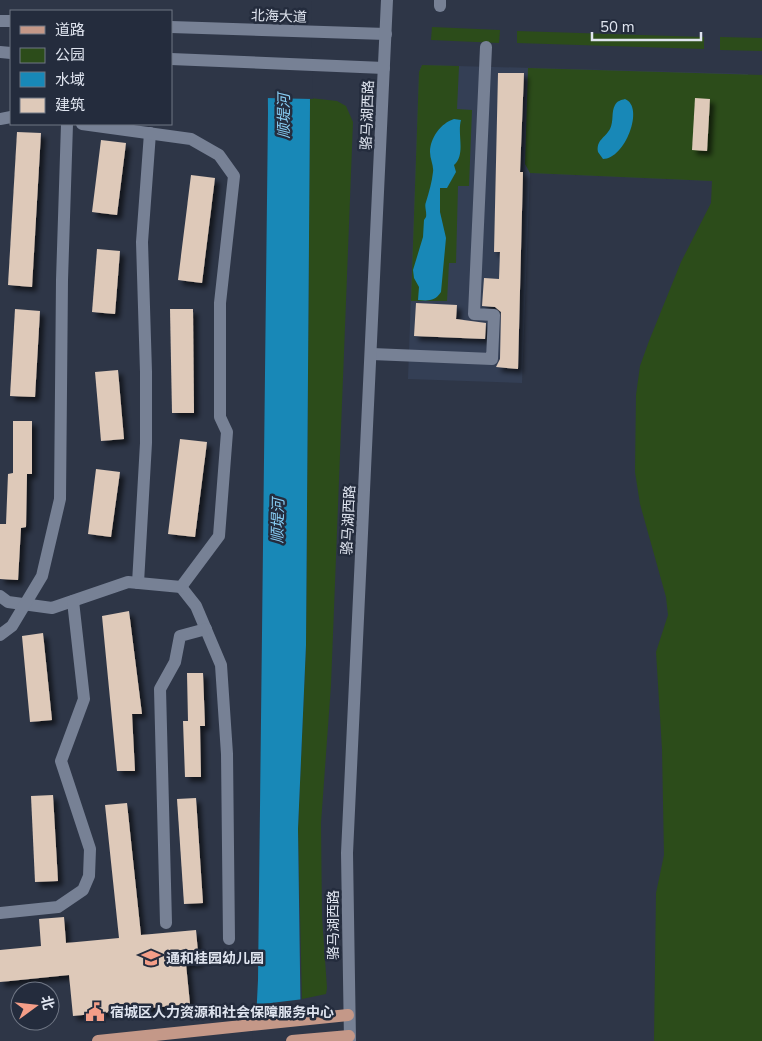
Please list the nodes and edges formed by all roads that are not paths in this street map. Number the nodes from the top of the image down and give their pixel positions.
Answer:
1 (387, 0) edge
2 (172, 27) edge
3 (386, 34) junction
4 (486, 47) dead end
5 (172, 59) edge
6 (384, 68) junction
7 (67, 125) edge
8 (90, 125) edge
9 (150, 133) junction
10 (372, 354) junction
11 (138, 583) junction
12 (181, 587) junction
13 (0, 596) edge
14 (73, 601) junction
15 (25, 604) junction
16 (206, 630) junction
17 (0, 635) edge
18 (0, 913) edge
19 (166, 923) dead end
20 (229, 939) dead end
21 (348, 1015) junction
22 (350, 1039) edge
23 (98, 1041) edge
24 (292, 1041) edge

1 - 3 street, 骆马湖西路
2 - 3 street, 北海大道
3 - 6 street, 骆马湖西路
4 - 10 street
5 - 6 street
6 - 10 street, 骆马湖西路
7 - 15 street
8 - 9 street
9 - 11 street
9 - 12 street
10 - 21 street, 骆马湖西路
11 - 12 street
11 - 14 street
12 - 16 street
13 - 15 street
14 - 15 street
14 - 18 street
15 - 17 street
16 - 19 street
16 - 20 street
21 - 22 street, 骆马湖西路
21 - 23 main road
22 - 24 main road

